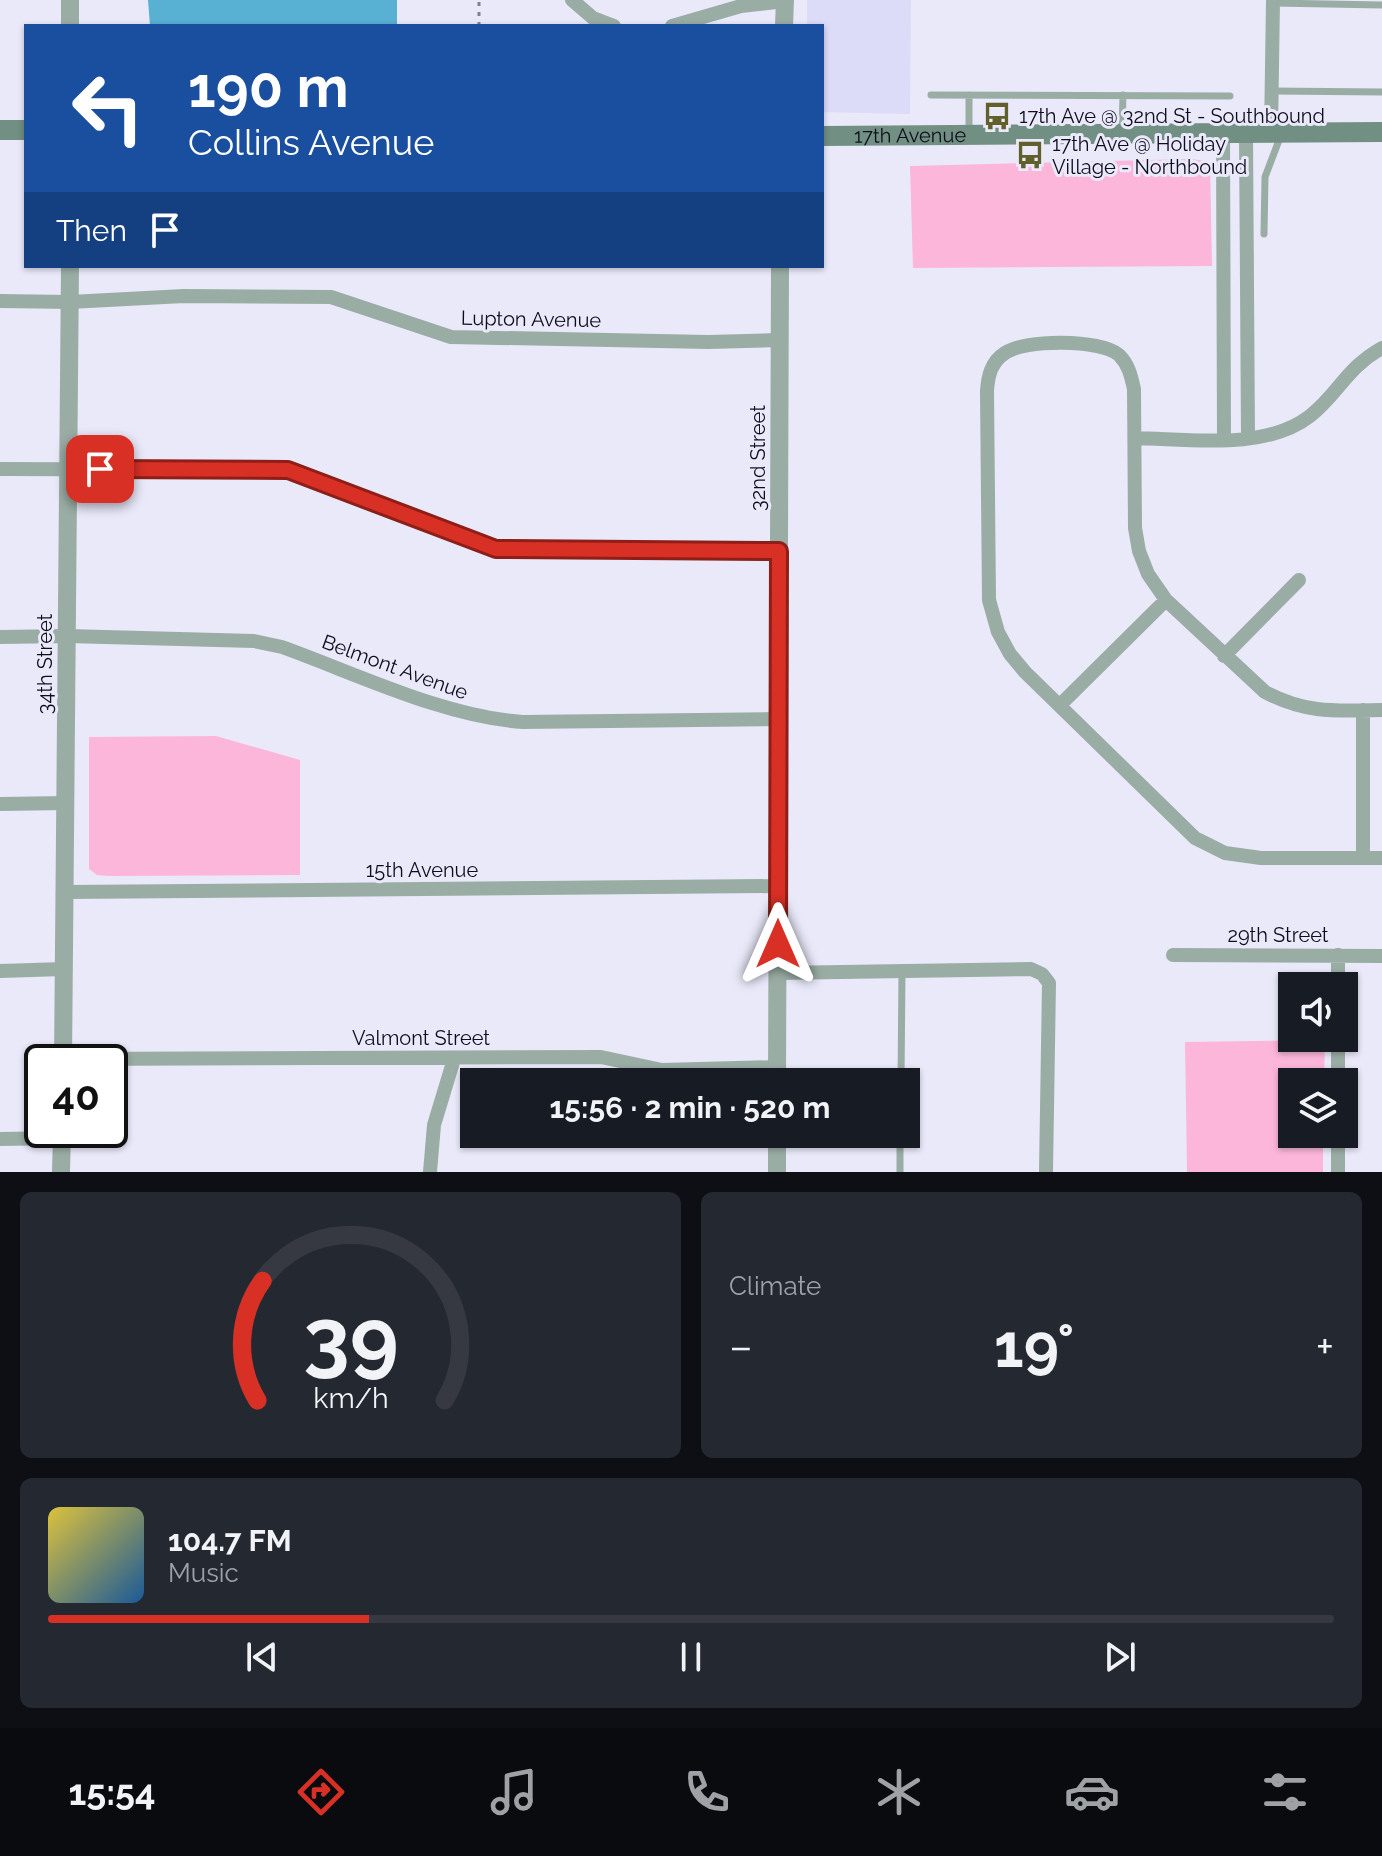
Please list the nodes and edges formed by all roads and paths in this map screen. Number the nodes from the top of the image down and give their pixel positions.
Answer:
1 (70, 0) edge
2 (479, 0) edge
3 (572, 0) edge
4 (785, 1) edge
5 (1273, 2) edge
6 (1382, 5) edge
7 (70, 24) edge
8 (479, 24) edge
9 (609, 24) edge
10 (679, 24) edge
11 (784, 24) edge
12 (1272, 91) junction
13 (1382, 92) edge
14 (931, 95) dead end
15 (969, 95) junction
16 (1123, 95) junction
17 (1230, 96) dead end
18 (0, 130) edge
19 (24, 130) edge
20 (1382, 132) edge
21 (1122, 133) junction
22 (1223, 133) junction
23 (1246, 133) junction
24 (1277, 133) junction
25 (969, 134) junction
26 (824, 136) edge
27 (1264, 234) dead end
28 (70, 268) edge
29 (780, 268) edge
30 (0, 301) edge
31 (70, 302) junction
32 (780, 340) junction
33 (1382, 348) edge
34 (1135, 438) junction
35 (1248, 438) junction
36 (1224, 439) junction
37 (0, 469) edge
38 (68, 469) junction
39 (779, 551) junction
40 (1299, 580) dead end
41 (1166, 600) junction
42 (67, 636) junction
43 (0, 637) edge
44 (1224, 656) junction
45 (1061, 704) junction
46 (1363, 710) junction
47 (1382, 710) edge
48 (779, 719) junction
49 (66, 803) junction
50 (0, 804) edge
51 (1363, 858) junction
52 (1382, 858) edge
53 (778, 886) junction
54 (66, 892) junction
55 (1173, 955) dead end
56 (1338, 955) junction
57 (1382, 956) edge
58 (64, 969) junction
59 (0, 971) edge
60 (902, 972) junction
61 (1338, 972) edge
62 (778, 973) junction
63 (63, 1044) edge
64 (454, 1059) junction
65 (128, 1061) edge
66 (653, 1068) edge
67 (777, 1068) edge
68 (901, 1068) edge
69 (24, 1137) edge
70 (0, 1139) edge
71 (62, 1148) edge
72 (777, 1148) edge
73 (900, 1148) edge
74 (1338, 1148) edge
75 (61, 1172) edge
76 (430, 1172) edge
77 (777, 1172) edge
78 (900, 1172) edge
79 (1046, 1172) edge
80 (1338, 1172) edge

1 - 7 street
2 - 8 path
3 - 9 street
4 - 10 street
4 - 11 street
5 - 6 lane
5 - 12 street
12 - 13 lane
12 - 24 street
14 - 15 lane
15 - 16 lane
15 - 25 lane
16 - 17 lane
16 - 21 lane
18 - 19 main road
20 - 24 main road, 17th Avenue
21 - 22 main road, 17th Avenue
21 - 25 main road, 17th Avenue
22 - 23 main road, 17th Avenue
22 - 36 street
23 - 24 main road, 17th Avenue
23 - 35 street
24 - 27 lane
25 - 26 main road, 17th Avenue
28 - 31 street, 34th Street
29 - 32 street, 32nd Street
30 - 31 street, Lupton Avenue
31 - 32 street, Lupton Avenue
31 - 38 street, 34th Street
32 - 39 street, 32nd Street
33 - 35 street
34 - 36 street
34 - 41 street
34 - 45 street
35 - 36 street
37 - 38 street
38 - 39 street
38 - 42 street, 34th Street
39 - 48 street, 32nd Street
40 - 44 street
41 - 44 street
41 - 45 street
42 - 43 street, Belmont Avenue
42 - 48 street, Belmont Avenue
42 - 49 street, 34th Street
44 - 46 street
45 - 51 street
46 - 47 street
46 - 51 street
48 - 53 street, 32nd Street
49 - 50 street
49 - 54 street, 34th Street
51 - 52 street
53 - 54 street, 15th Avenue
53 - 62 street, 32nd Street
54 - 58 street, 34th Street
55 - 56 street, 29th Street
56 - 57 street, 29th Street
56 - 61 street
58 - 59 street
58 - 63 street, 34th Street
60 - 62 street
60 - 68 lane
60 - 79 street
62 - 67 street, 32nd Street
64 - 65 street, Valmont Street
64 - 66 street, Valmont Street
64 - 76 street
69 - 70 street
71 - 75 street
72 - 77 street
73 - 78 lane
74 - 80 street

